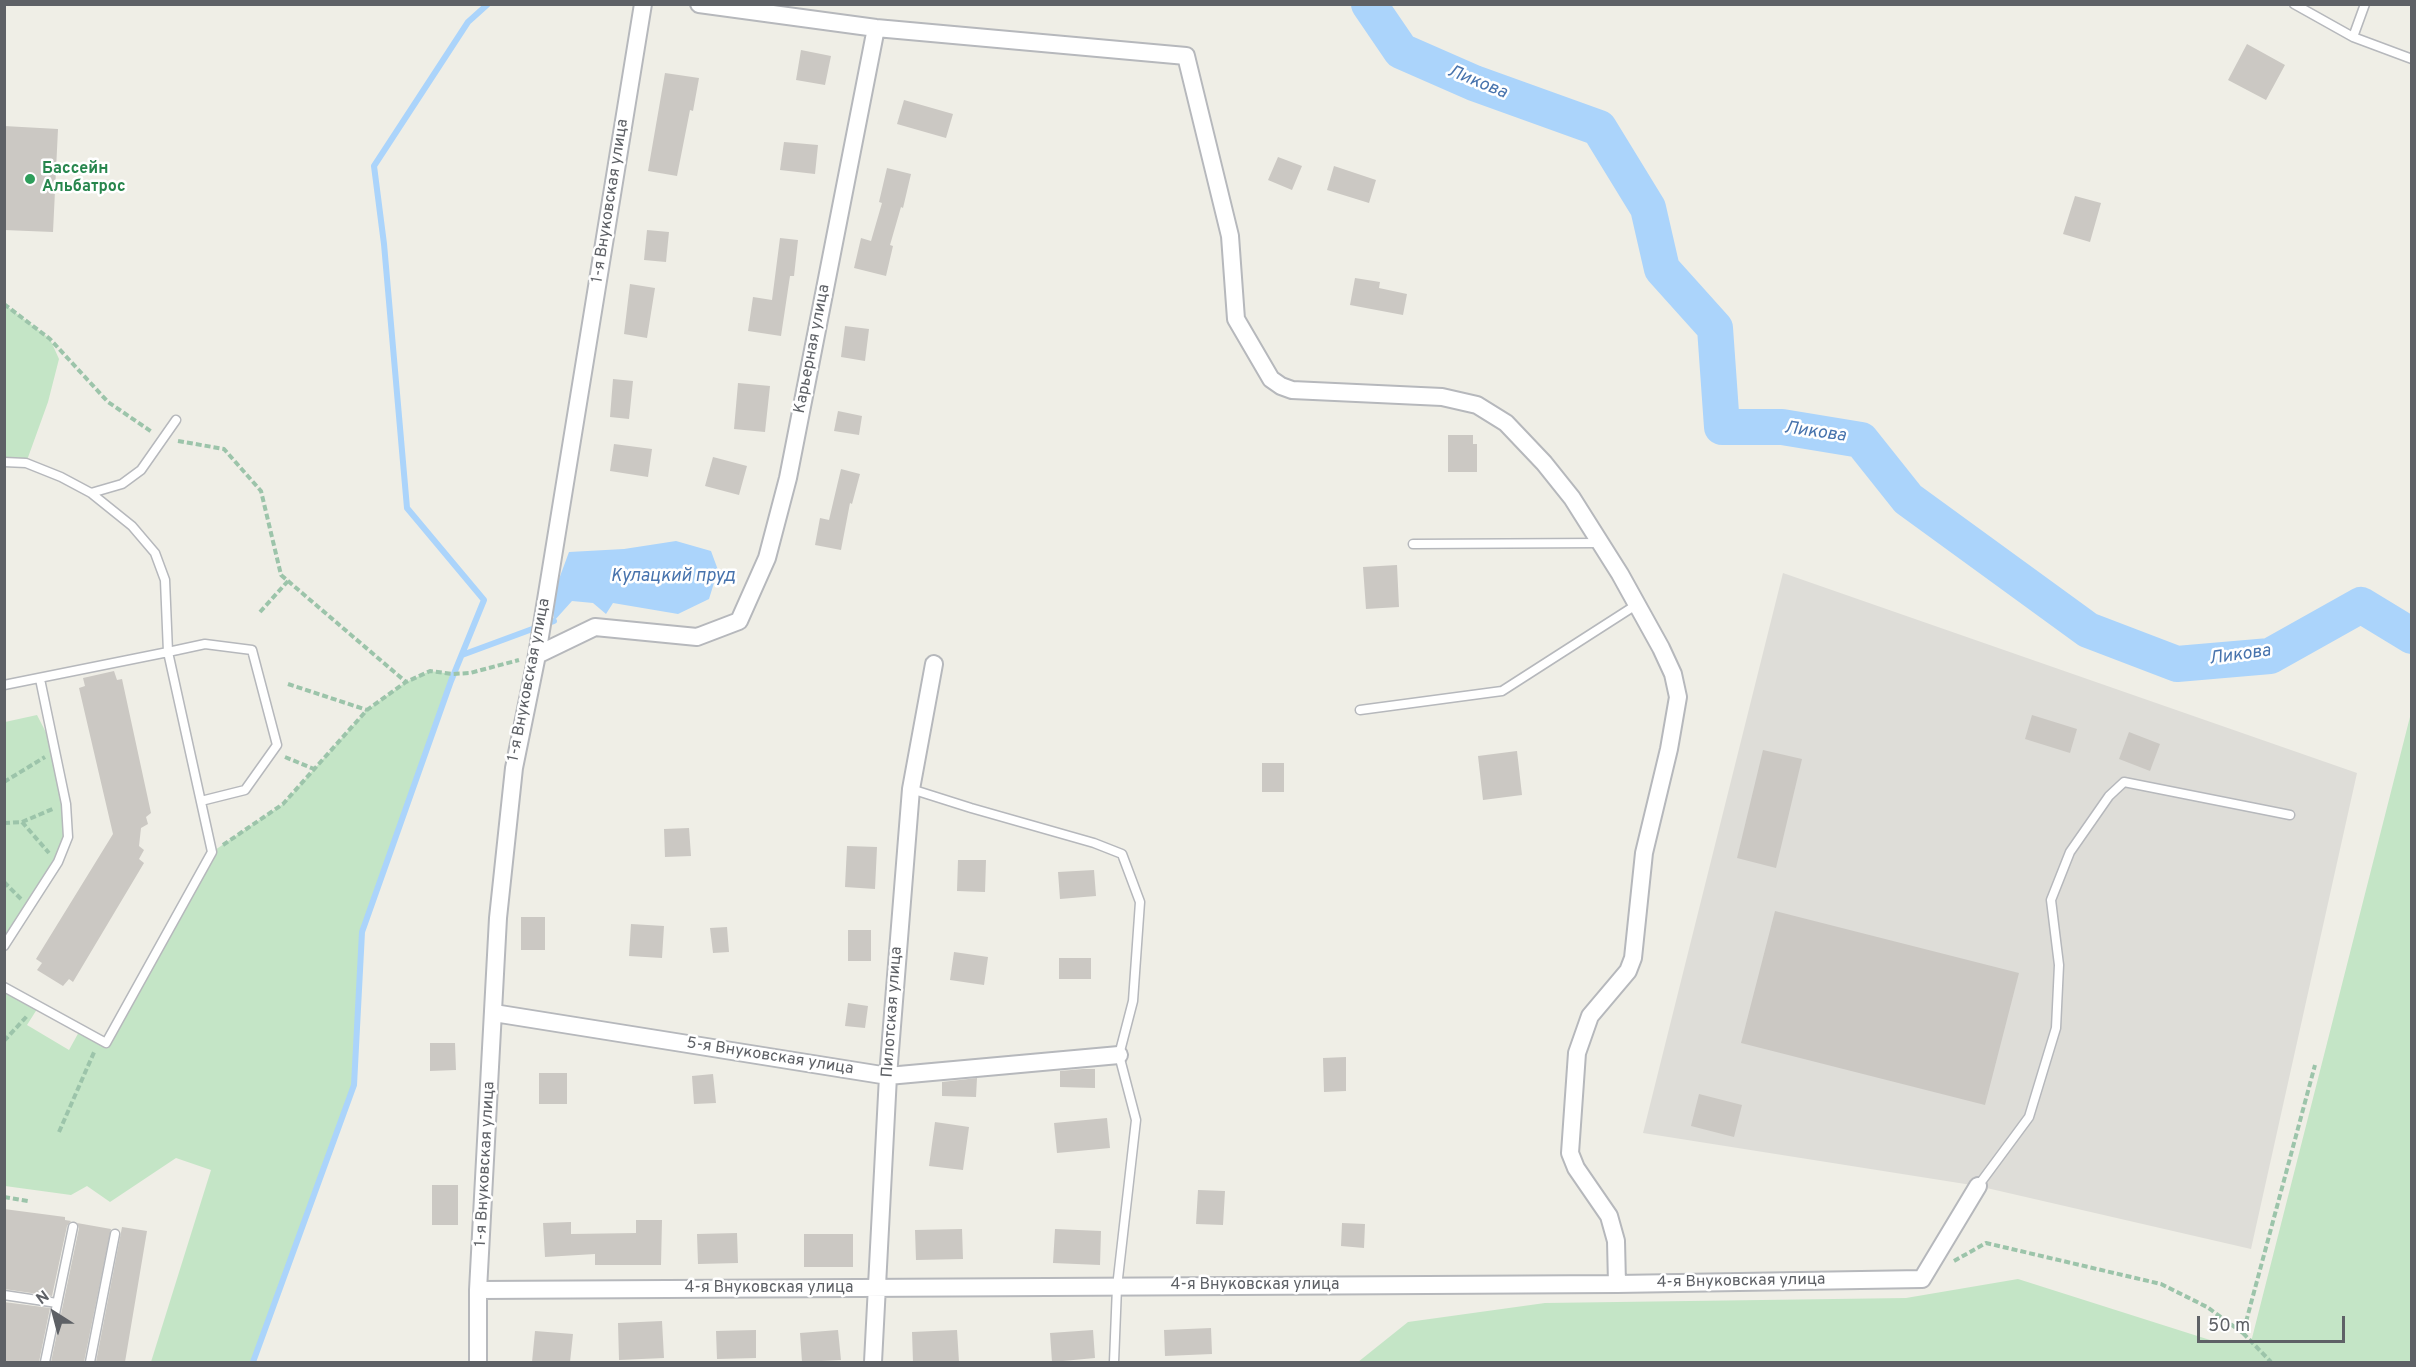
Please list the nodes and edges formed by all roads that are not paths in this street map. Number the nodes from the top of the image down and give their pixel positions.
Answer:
1 (643, 4) edge
2 (699, 4) edge
3 (2294, 4) edge
4 (2364, 4) edge
5 (876, 28) junction
6 (2353, 37) junction
7 (2412, 59) edge
8 (176, 420) dead end
9 (4, 462) edge
10 (91, 494) junction
11 (1600, 543) junction
12 (1413, 544) dead end
13 (1636, 605) junction
14 (168, 652) junction
15 (537, 655) junction
16 (934, 664) dead end
17 (40, 679) junction
18 (4, 686) edge
19 (1360, 710) dead end
20 (911, 789) junction
21 (201, 801) junction
22 (2290, 815) dead end
23 (4, 946) edge
24 (4, 987) edge
25 (494, 1013) junction
26 (1119, 1055) junction
27 (888, 1076) junction
28 (1978, 1186) joint
29 (73, 1227) dead end
30 (115, 1234) dead end
31 (1617, 1284) junction
32 (1117, 1287) junction
33 (878, 1288) junction
34 (478, 1290) junction
35 (4, 1295) edge
36 (57, 1303) junction
37 (45, 1362) edge
38 (90, 1362) edge
39 (478, 1362) edge
40 (873, 1362) edge
41 (1114, 1362) edge

1 - 15 street, 1-я Внуковская улица
2 - 5 street
3 - 6 lane
4 - 6 lane
5 - 11 street
5 - 15 street, Карьерная улица
6 - 7 lane
8 - 10 lane
9 - 10 lane
10 - 14 lane
11 - 12 lane
11 - 13 street
13 - 19 lane
13 - 31 street
14 - 17 lane
14 - 21 lane
14 - 21 lane
15 - 25 street, 1-я Внуковская улица
16 - 20 street, Пилотская улица
17 - 18 lane
17 - 23 lane
20 - 26 lane
20 - 27 street, Пилотская улица
21 - 24 lane
22 - 28 lane
25 - 27 street, 5-я Внуковская улица
25 - 34 street, 1-я Внуковская улица
26 - 27 street, 5-я Внуковская улица
26 - 32 lane
27 - 33 street, Пилотская улица
28 - 31 street, 4-я Внуковская улица
29 - 36 lane
30 - 38 lane
31 - 32 street, 4-я Внуковская улица
32 - 33 street, 4-я Внуковская улица
32 - 41 lane
33 - 34 street, 4-я Внуковская улица
33 - 40 street, Пилотская улица
34 - 39 street, 1-я Внуковская улица
35 - 36 lane
36 - 37 lane

